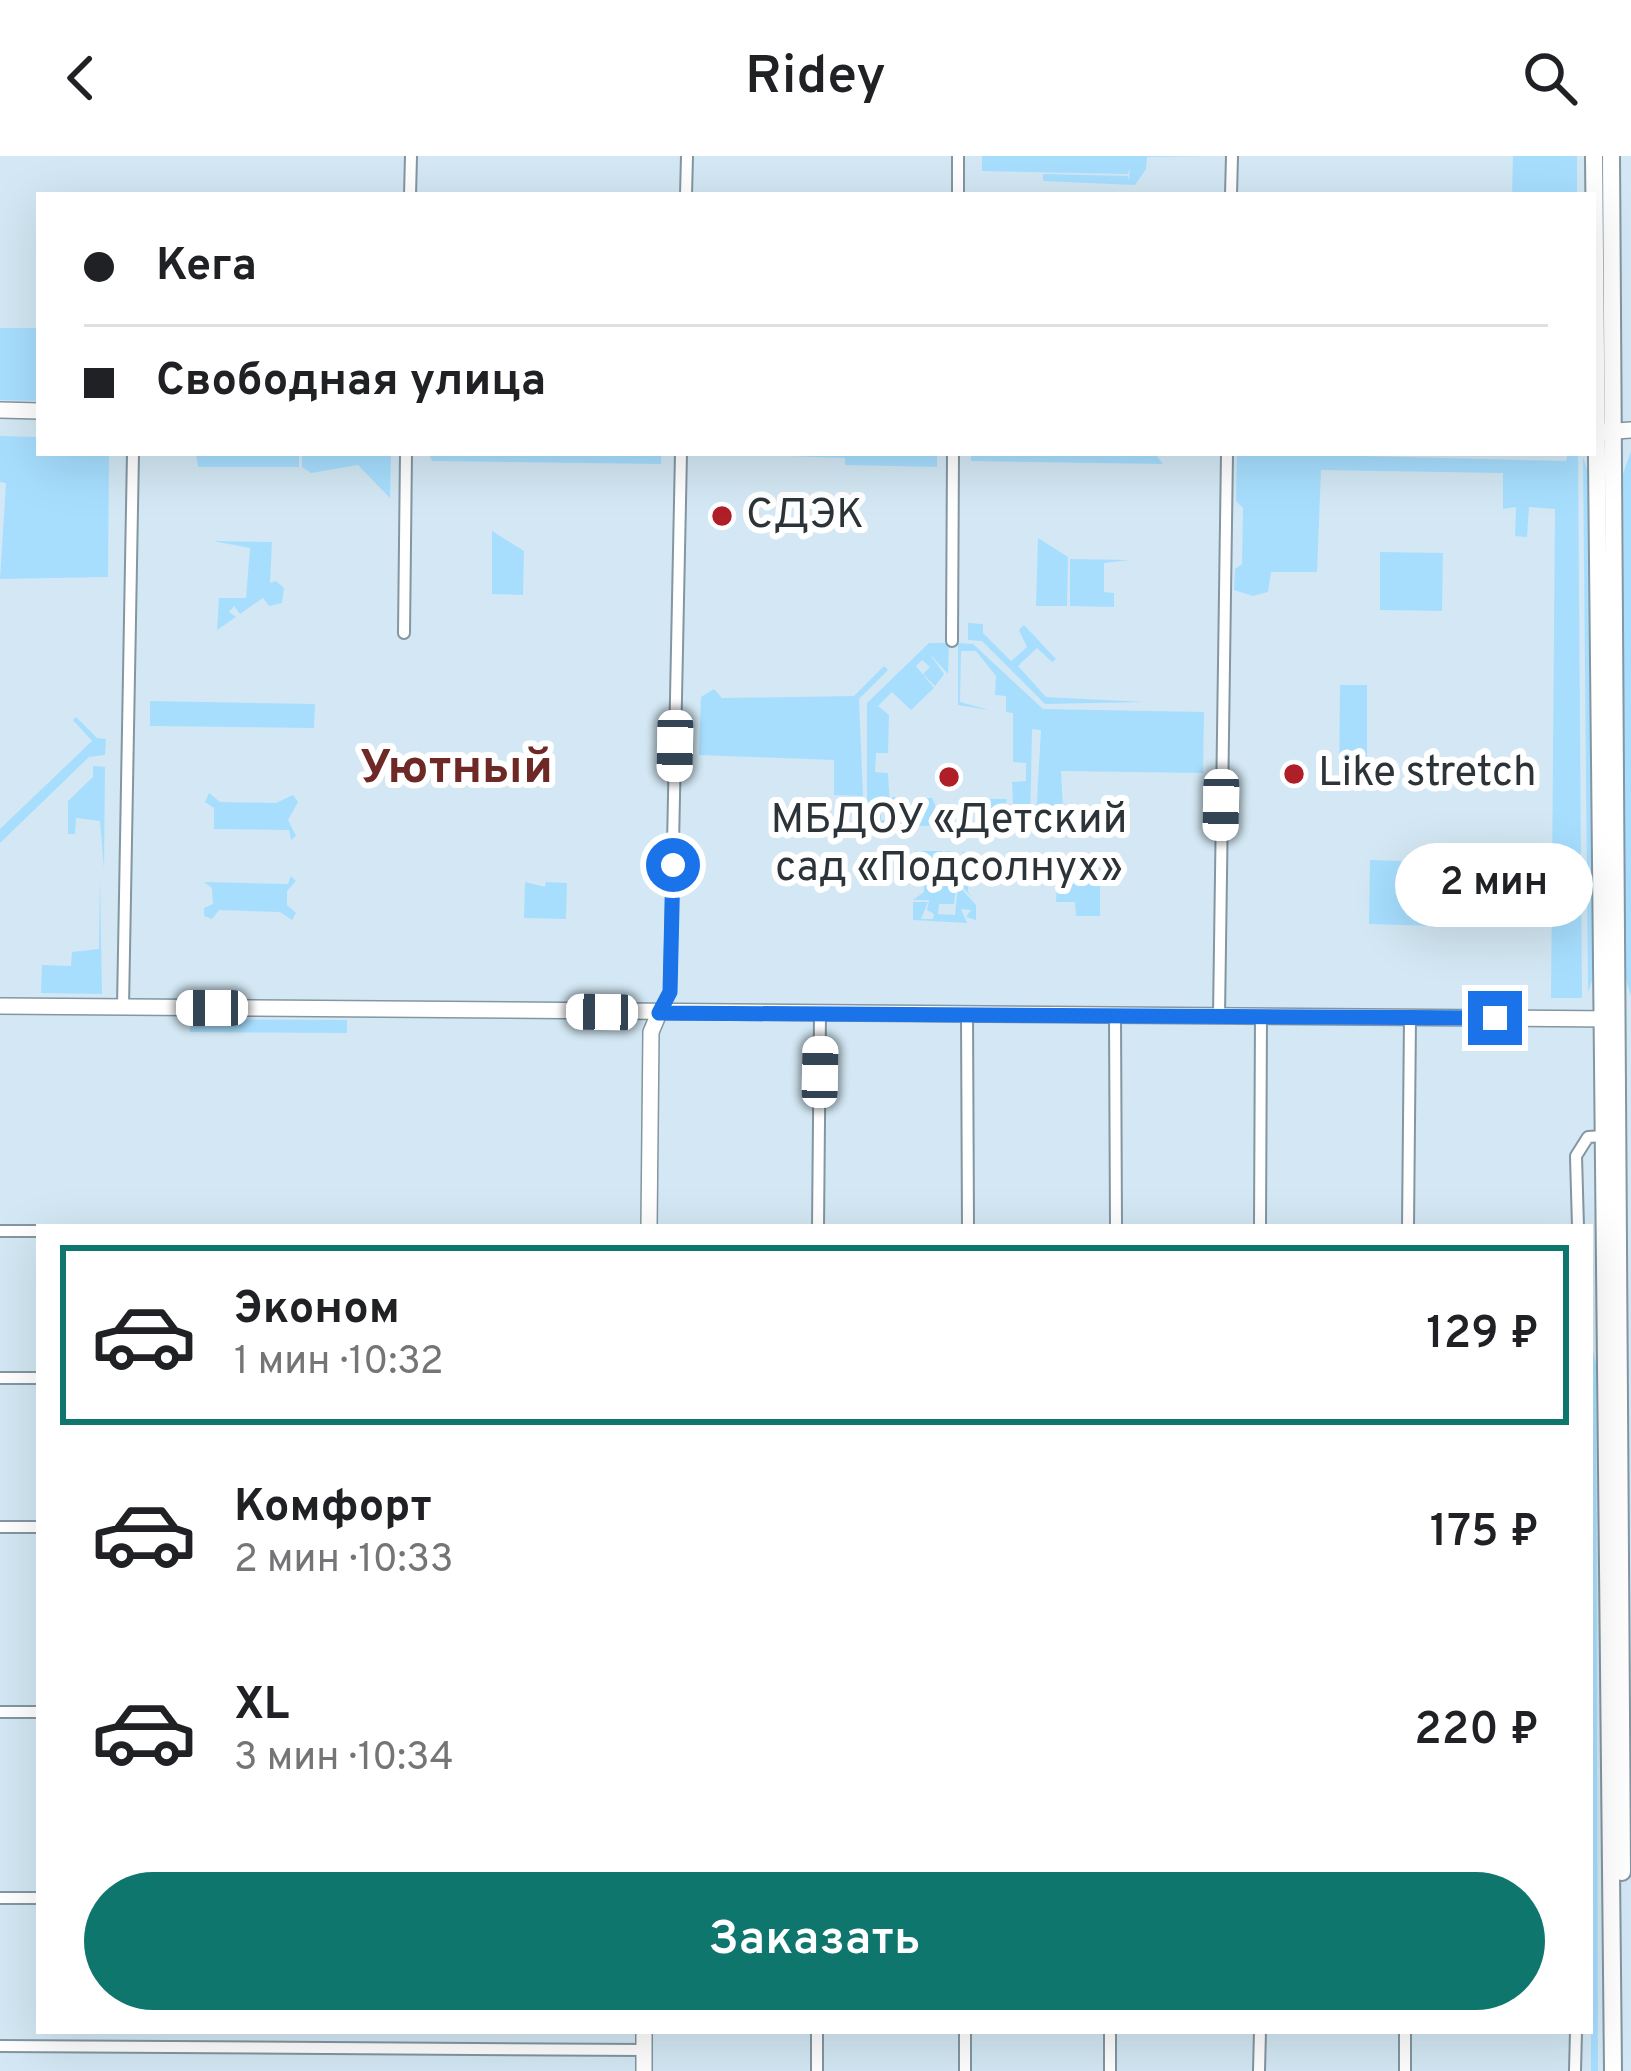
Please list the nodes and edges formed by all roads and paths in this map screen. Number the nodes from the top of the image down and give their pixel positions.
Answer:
1 (411, 156) edge
2 (687, 156) edge
3 (958, 156) edge
4 (1232, 156) edge
5 (1594, 156) edge
6 (1611, 156) edge
7 (410, 192) edge
8 (686, 192) edge
9 (958, 192) edge
10 (1231, 192) edge
11 (1595, 192) edge
12 (1596, 248) edge
13 (0, 410) edge
14 (36, 411) edge
15 (1631, 430) edge
16 (1600, 432) edge
17 (133, 456) edge
18 (406, 456) edge
19 (680, 456) edge
20 (952, 456) edge
21 (1227, 456) edge
22 (404, 633) dead end
23 (952, 641) dead end
24 (0, 1006) edge
25 (123, 1007) junction
26 (659, 1013) junction
27 (820, 1014) junction
28 (967, 1014) junction
29 (1115, 1016) junction
30 (1219, 1016) junction
31 (1261, 1016) junction
32 (1409, 1017) junction
33 (1616, 1019) edge
34 (1604, 1136) junction
35 (649, 1224) edge
36 (818, 1224) edge
37 (968, 1224) edge
38 (1116, 1224) edge
39 (1260, 1224) edge
40 (1408, 1224) edge
41 (1578, 1224) edge
42 (0, 1231) edge
43 (36, 1231) edge
44 (0, 1378) edge
45 (36, 1378) edge
46 (0, 1527) edge
47 (36, 1527) edge
48 (0, 1712) edge
49 (36, 1712) edge
50 (1621, 1743) edge
51 (0, 1898) edge
52 (36, 1898) edge
53 (644, 2034) edge
54 (817, 2034) edge
55 (965, 2034) edge
56 (1110, 2034) edge
57 (1260, 2034) edge
58 (1406, 2034) edge
59 (1576, 2034) edge
60 (0, 2046) edge
61 (644, 2050) junction
62 (644, 2071) edge
63 (817, 2071) edge
64 (965, 2071) edge
65 (1110, 2071) edge
66 (1259, 2071) edge
67 (1405, 2071) edge
68 (1576, 2071) edge
69 (1617, 2071) edge

1 - 7 street
2 - 8 street
3 - 9 street
4 - 10 street
5 - 11 main road
6 - 16 main road
12 - 16 main road
13 - 14 main road
15 - 16 main road
16 - 33 main road
17 - 25 street
18 - 22 street
19 - 26 street
20 - 23 street
21 - 30 street
24 - 25 main road
25 - 26 main road
26 - 27 main road
26 - 35 main road
27 - 28 main road
27 - 36 street
28 - 29 main road
28 - 37 street
29 - 30 main road
29 - 38 street
30 - 31 main road
31 - 32 main road
31 - 39 street
32 - 33 main road
32 - 40 street
33 - 34 main road
33 - 50 main road
34 - 41 street
34 - 50 main road
42 - 43 street
44 - 45 street
46 - 47 street
48 - 49 street
50 - 69 main road
51 - 52 street
53 - 61 main road
54 - 63 street
55 - 64 street
56 - 65 street
57 - 66 street
58 - 67 street
59 - 68 street
60 - 61 street
61 - 62 main road

